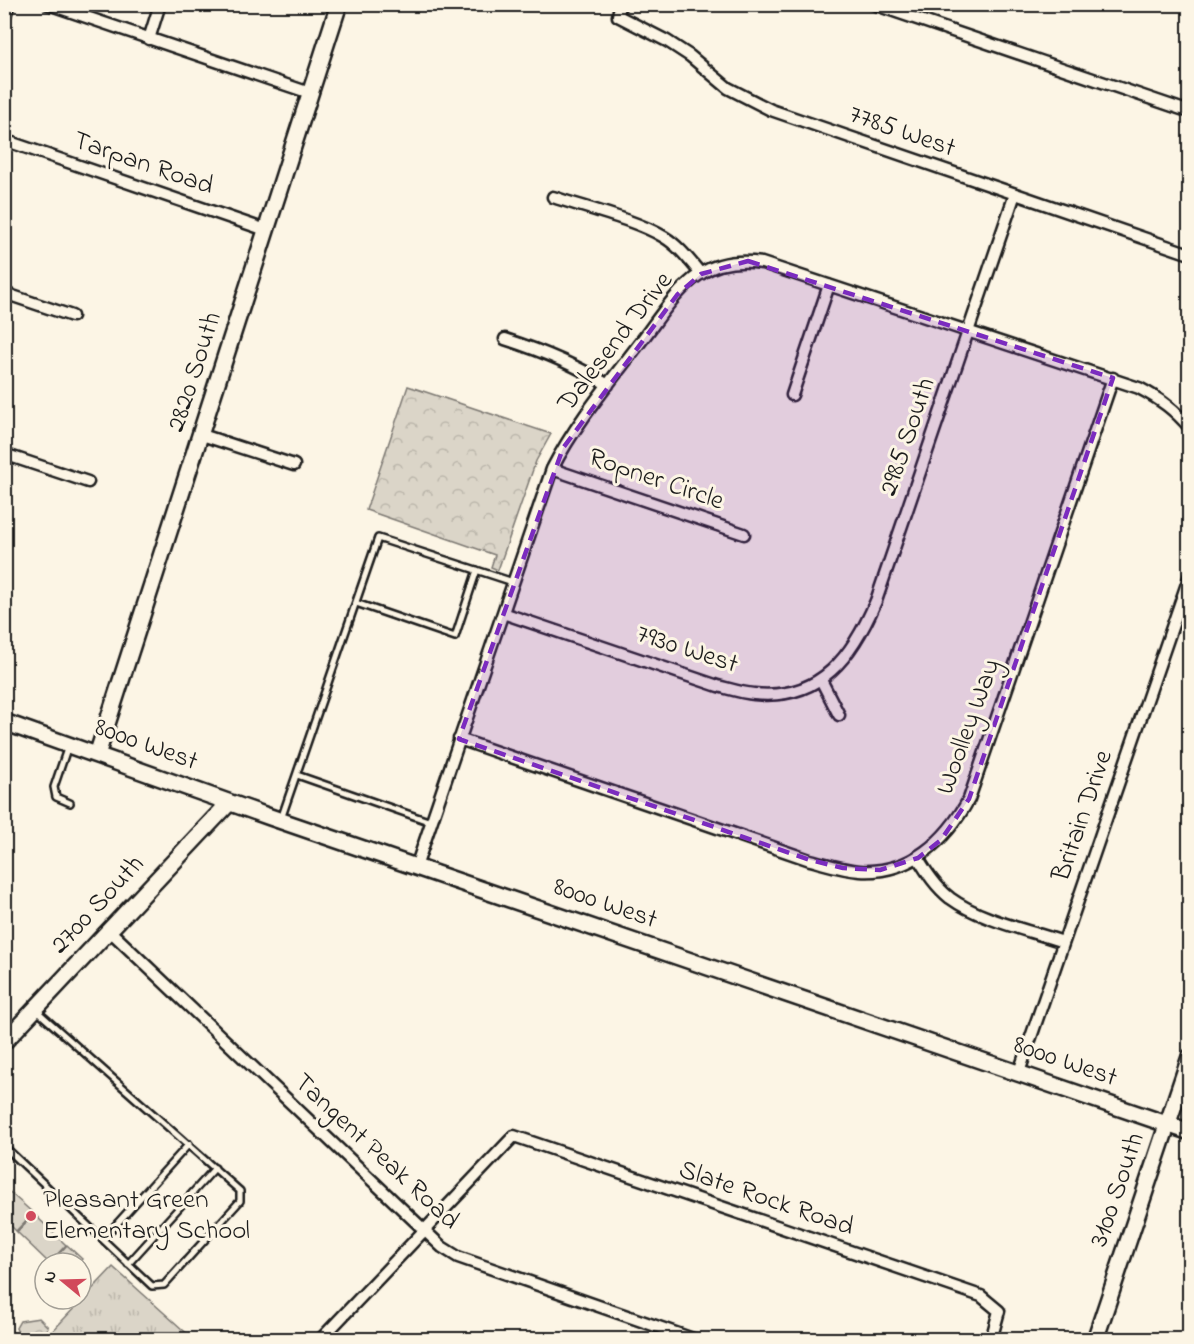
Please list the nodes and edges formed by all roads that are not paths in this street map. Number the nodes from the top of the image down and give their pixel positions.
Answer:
1 (9, 4) edge
2 (48, 4) edge
3 (160, 4) edge
4 (339, 4) edge
5 (620, 4) edge
6 (873, 4) edge
7 (4, 18) edge
8 (149, 39) junction
9 (310, 93) junction
10 (1190, 112) edge
11 (4, 140) edge
12 (1015, 194) junction
13 (553, 197) dead end
14 (266, 230) junction
15 (1190, 254) edge
16 (700, 274) junction
17 (829, 285) junction
18 (4, 293) edge
19 (72, 316) dead end
20 (968, 332) junction
21 (505, 339) dead end
22 (1113, 378) junction
23 (608, 385) junction
24 (792, 394) dead end
25 (1190, 428) edge
26 (201, 435) junction
27 (4, 454) edge
28 (294, 465) dead end
29 (552, 469) junction
30 (88, 482) dead end
31 (744, 534) dead end
32 (477, 570) junction
33 (1190, 575) edge
34 (513, 582) junction
35 (356, 603) junction
36 (503, 612) junction
37 (821, 680) junction
38 (839, 715) dead end
39 (4, 722) edge
40 (459, 739) junction
41 (69, 744) junction
42 (97, 755) junction
43 (297, 775) junction
44 (70, 803) dead end
45 (229, 803) junction
46 (281, 821) junction
47 (431, 822) junction
48 (918, 858) junction
49 (416, 867) junction
50 (109, 930) junction
51 (1064, 942) junction
52 (35, 1009) junction
53 (4, 1042) edge
54 (1190, 1057) edge
55 (1019, 1072) junction
56 (1167, 1124) junction
57 (1190, 1132) edge
58 (189, 1144) junction
59 (4, 1146) edge
60 (214, 1168) junction
61 (423, 1230) junction
62 (103, 1239) junction
63 (128, 1263) junction
64 (320, 1340) edge
65 (696, 1340) edge
66 (991, 1340) edge
67 (1095, 1340) edge

1 - 7 street
2 - 8 street
3 - 8 street
4 - 9 street, 2820 South
5 - 12 street, 7785 West
6 - 10 street
8 - 9 street
9 - 14 street, 2820 South
11 - 14 street, Tarpan Road
12 - 15 street, 7785 West
12 - 20 street, 2985 South
13 - 16 street
14 - 26 street, 2820 South
16 - 17 street, Dalesend Drive
16 - 23 street, Dalesend Drive
17 - 20 street, Dalesend Drive
17 - 24 street
18 - 19 street
20 - 22 street, Dalesend Drive
20 - 37 street, 2985 South
21 - 23 street
22 - 25 street, Dalesend Drive
22 - 48 street, Woolley Way
23 - 29 street, Dalesend Drive
26 - 28 street
26 - 42 street, 2820 South
27 - 30 street
29 - 31 street, Ropner Circle
29 - 34 street, Dalesend Drive
32 - 34 lane
32 - 35 lane
32 - 35 lane
33 - 51 street, Britain Drive
34 - 36 street, Dalesend Drive
35 - 43 lane
36 - 37 street, 7930 West
36 - 40 street, Dalesend Drive
37 - 38 street
39 - 41 street, 8000 West
40 - 47 street, Dalesend Drive
40 - 48 street, Woolley Way
41 - 42 street, 8000 West
41 - 44 lane
42 - 45 street, 8000 West
43 - 46 lane
43 - 47 lane
45 - 46 street, 8000 West
45 - 50 street, 2700 South
46 - 49 street, 8000 West
47 - 49 street, Dalesend Drive
48 - 51 street
49 - 55 street, 8000 West
50 - 52 street, 2700 South
50 - 61 street, Tangent Peak Road
51 - 55 street, Britain Drive
52 - 53 street, 2700 South
52 - 58 lane
54 - 56 street, 3100 South
55 - 56 street, 8000 West
56 - 57 street, 8000 West
56 - 67 street, 3100 South
58 - 60 lane
58 - 62 lane
59 - 62 lane
60 - 63 lane
60 - 63 lane
61 - 64 street
61 - 65 street, Tangent Peak Road
61 - 66 street, Slate Rock Road
62 - 63 lane

